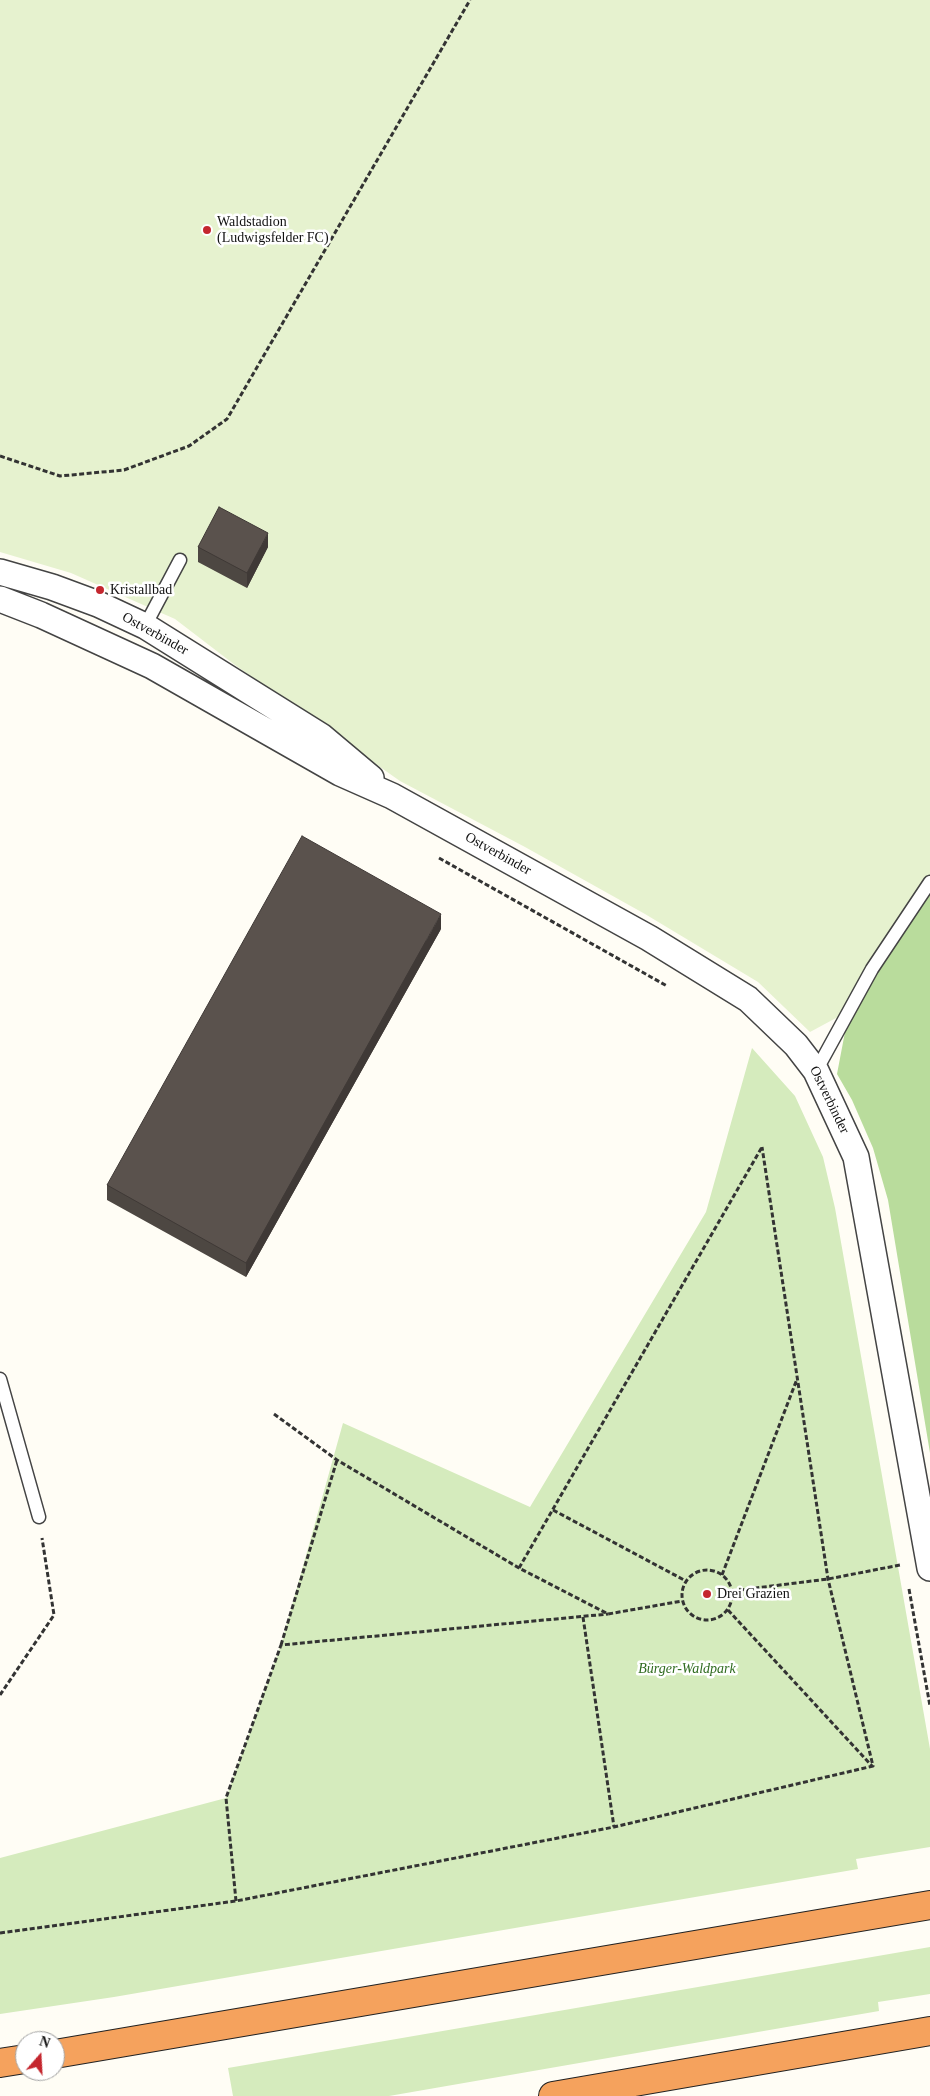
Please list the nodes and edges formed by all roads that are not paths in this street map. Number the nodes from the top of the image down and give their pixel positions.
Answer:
1 (180, 560) dead end
2 (0, 572) edge
3 (0, 599) edge
4 (145, 626) junction
5 (392, 796) junction
6 (930, 882) edge
7 (816, 1070) junction
8 (0, 1378) edge
9 (39, 1517) road end
10 (930, 1568) edge
11 (930, 1905) edge
12 (930, 2031) edge
13 (65, 2052) edge
14 (15, 2061) edge
15 (0, 2063) edge
16 (553, 2096) edge

1 - 4 lane
2 - 4 street, Ostverbinder
3 - 5 street, Ostverbinder
4 - 5 street, Ostverbinder
5 - 7 street, Ostverbinder
6 - 7 lane
7 - 10 street, Ostverbinder
8 - 9 lane
11 - 13 highway
12 - 16 highway
14 - 15 highway

